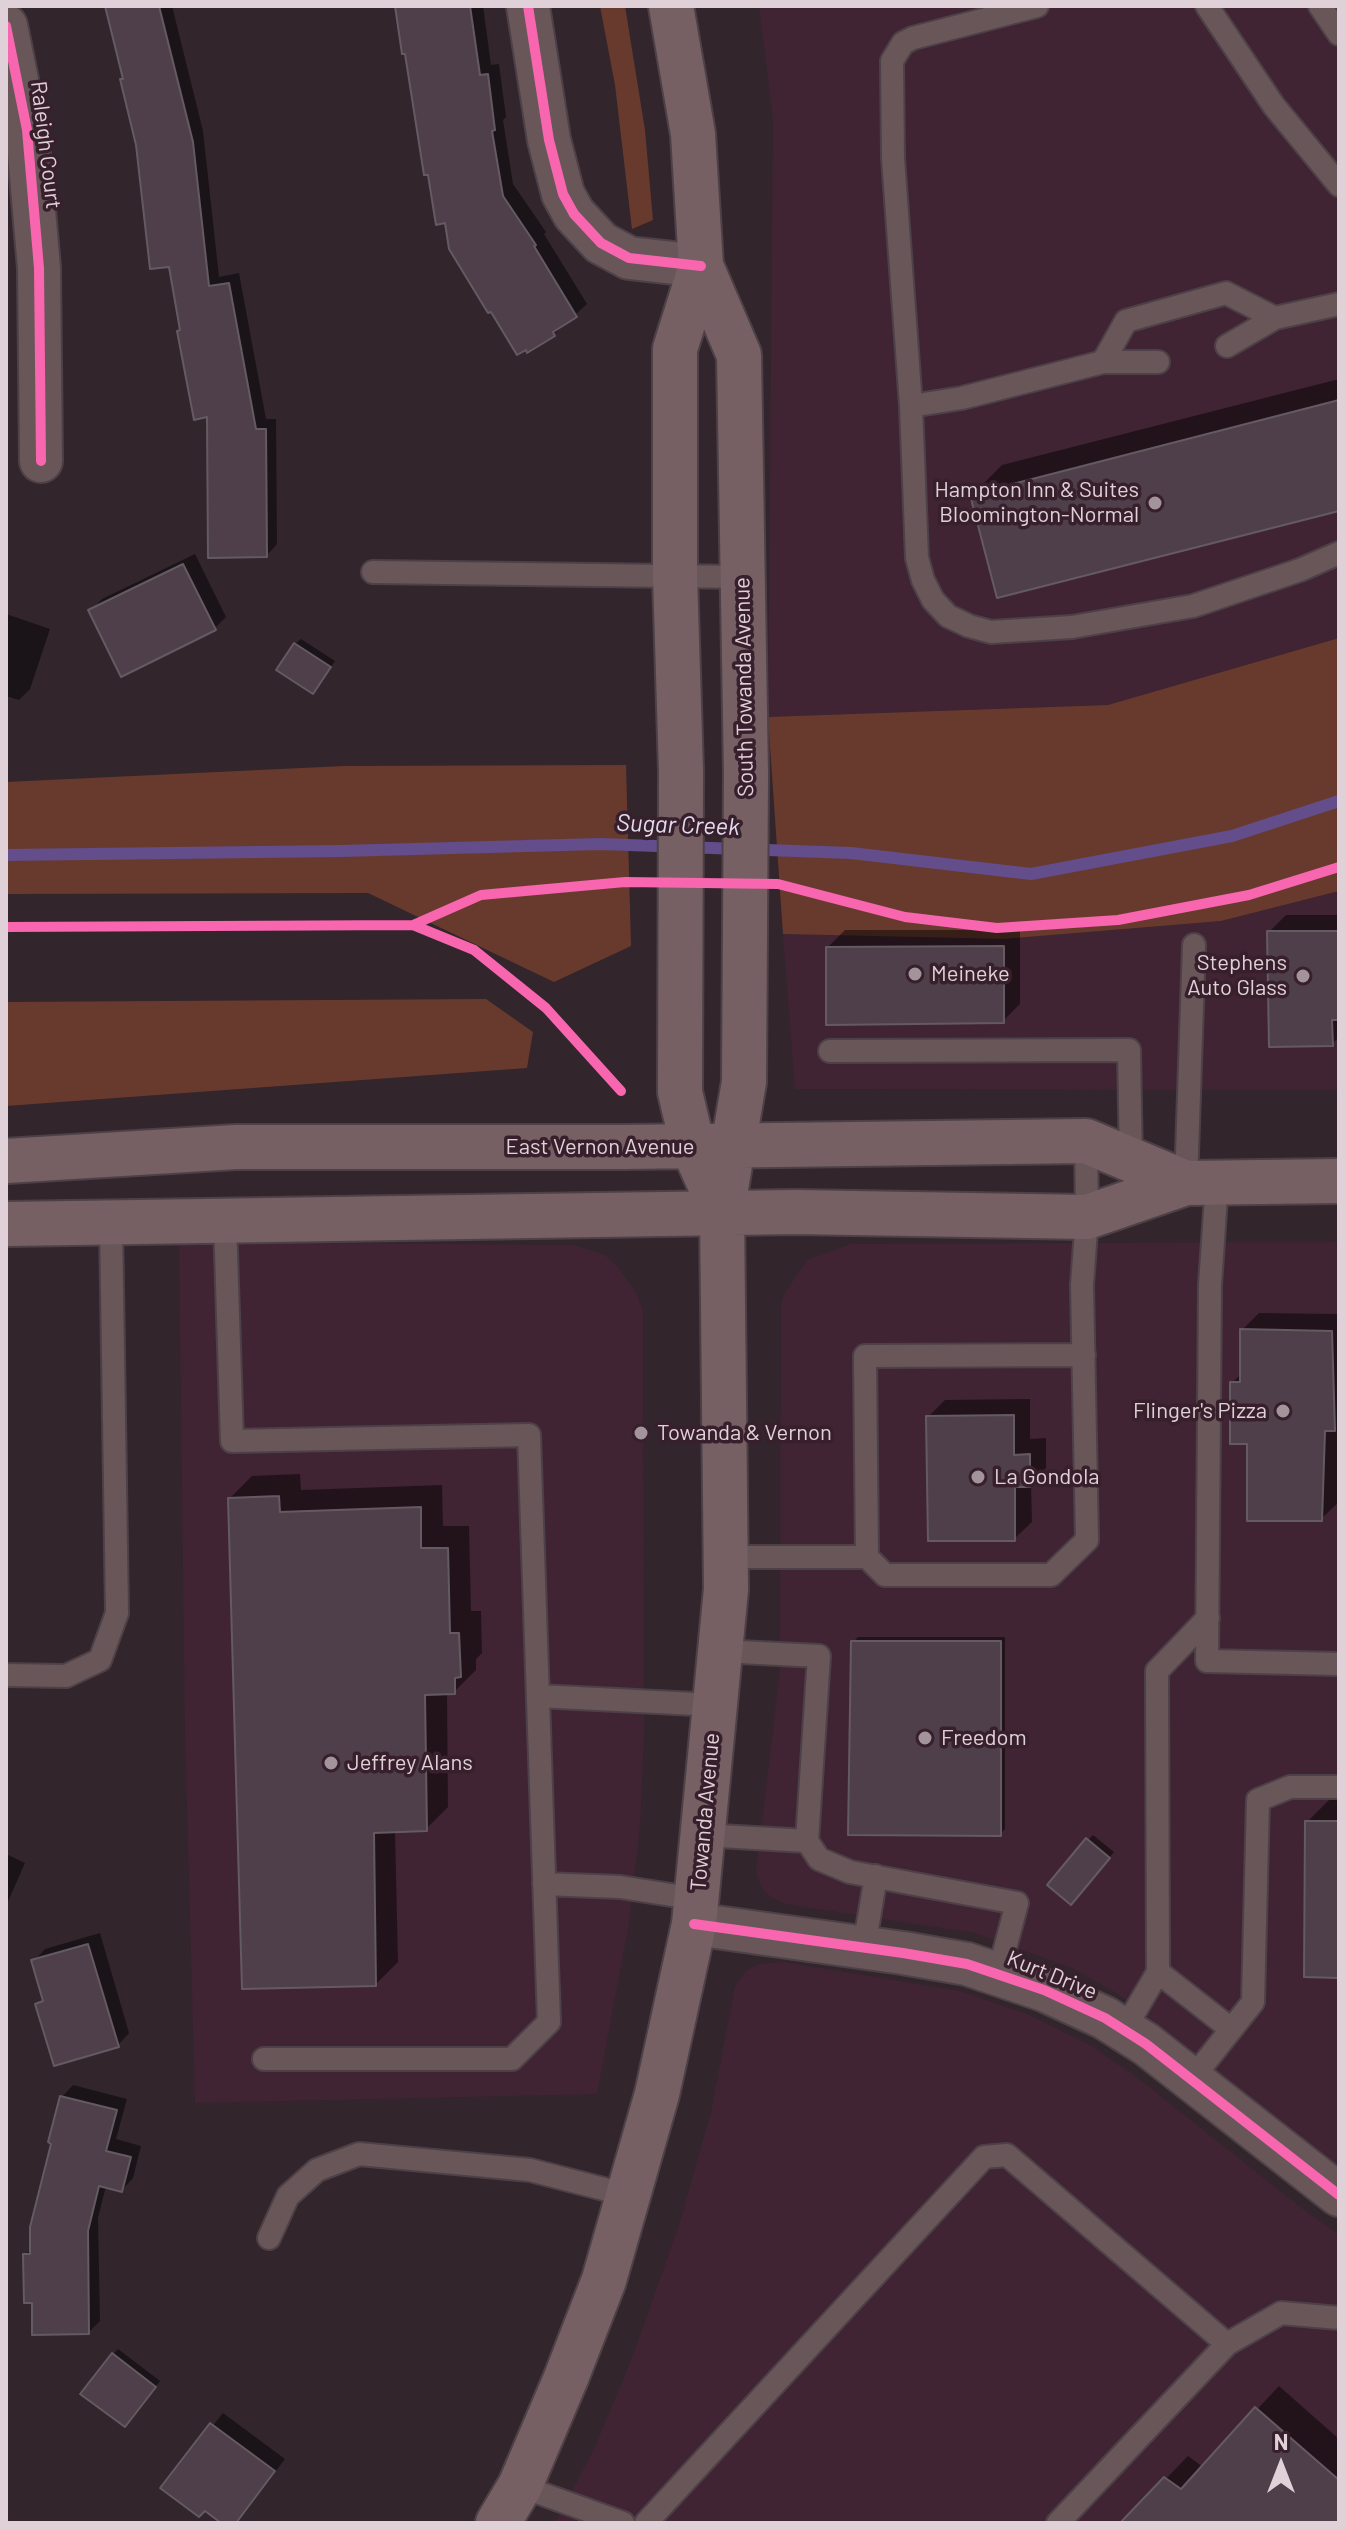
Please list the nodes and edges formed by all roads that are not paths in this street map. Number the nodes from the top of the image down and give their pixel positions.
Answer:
1 (528, 6) edge
2 (671, 6) edge
3 (1037, 6) edge
4 (1207, 6) edge
5 (1320, 6) edge
6 (6, 26) edge
7 (1339, 34) edge
8 (1339, 185) edge
9 (701, 266) junction
10 (1339, 304) edge
11 (1275, 318) junction
12 (1227, 346) dead end
13 (1103, 362) junction
14 (1158, 362) dead end
15 (911, 406) junction
16 (41, 461) dead end
17 (1339, 553) edge
18 (373, 572) dead end
19 (675, 576) junction
20 (743, 577) junction
21 (1194, 945) dead end
22 (830, 1051) dead end
23 (1086, 1141) junction
24 (713, 1146) junction
25 (6, 1161) edge
26 (1132, 1181) junction
27 (1339, 1181) edge
28 (1201, 1183) junction
29 (722, 1212) junction
30 (1087, 1217) junction
31 (225, 1220) junction
32 (111, 1223) junction
33 (6, 1224) edge
34 (1084, 1355) junction
35 (726, 1557) junction
36 (867, 1557) junction
37 (1208, 1618) junction
38 (720, 1651) junction
39 (1339, 1664) edge
40 (6, 1675) edge
41 (538, 1696) junction
42 (715, 1705) junction
43 (1339, 1787) edge
44 (702, 1835) junction
45 (807, 1841) junction
46 (876, 1876) junction
47 (544, 1884) junction
48 (695, 1911) junction
49 (864, 1947) junction
50 (1158, 1972) junction
51 (998, 1975) junction
52 (1231, 2029) junction
53 (1124, 2030) junction
54 (264, 2059) dead end
55 (1191, 2080) junction
56 (627, 2195) junction
57 (1339, 2195) edge
58 (269, 2238) dead end
59 (1339, 2318) edge
60 (1227, 2344) junction
61 (520, 2486) junction
62 (498, 2523) edge
63 (623, 2523) edge
64 (646, 2523) edge
65 (1058, 2523) edge

1 - 9 street
2 - 9 main road, South Towanda Avenue
3 - 15 lane
4 - 8 lane
5 - 7 lane
6 - 16 street, Raleigh Court
9 - 19 main road, South Towanda Avenue
9 - 20 main road, South Towanda Avenue
10 - 11 lane
11 - 12 lane
11 - 13 lane
13 - 14 lane
13 - 15 lane
15 - 17 lane
18 - 19 lane
19 - 20 lane
19 - 24 main road, South Towanda Avenue
20 - 24 main road, South Towanda Avenue
21 - 28 lane
22 - 26 lane
23 - 24 main road, East Vernon Avenue
23 - 26 main road, East Vernon Avenue
23 - 30 lane
24 - 25 main road, East Vernon Avenue
24 - 29 main road, South Towanda Avenue
26 - 28 main road
26 - 30 main road
27 - 28 main road
28 - 37 lane
29 - 30 main road
29 - 31 main road
29 - 35 main road, Towanda Avenue
30 - 34 lane
31 - 32 main road
31 - 41 lane
32 - 33 main road
32 - 40 lane
34 - 36 lane
34 - 36 lane
35 - 36 lane
35 - 38 main road, Towanda Avenue
37 - 39 lane
37 - 50 lane
38 - 42 main road, Towanda Avenue
38 - 45 lane
41 - 42 lane
41 - 47 lane
42 - 44 main road, Towanda Avenue
43 - 52 lane
44 - 45 lane
44 - 48 main road, Towanda Avenue
45 - 46 lane
46 - 49 lane
46 - 51 lane
47 - 48 lane
47 - 54 lane
48 - 49 street, Kurt Drive
48 - 56 main road, Towanda Avenue
49 - 51 street, Kurt Drive
50 - 52 lane
50 - 53 lane
51 - 53 street, Kurt Drive
52 - 55 lane
53 - 55 street, Kurt Drive
55 - 57 street, Kurt Drive
56 - 58 lane
56 - 61 main road, Towanda Avenue
59 - 60 lane
60 - 64 lane
60 - 65 lane
61 - 62 main road, Towanda Avenue
61 - 63 lane

